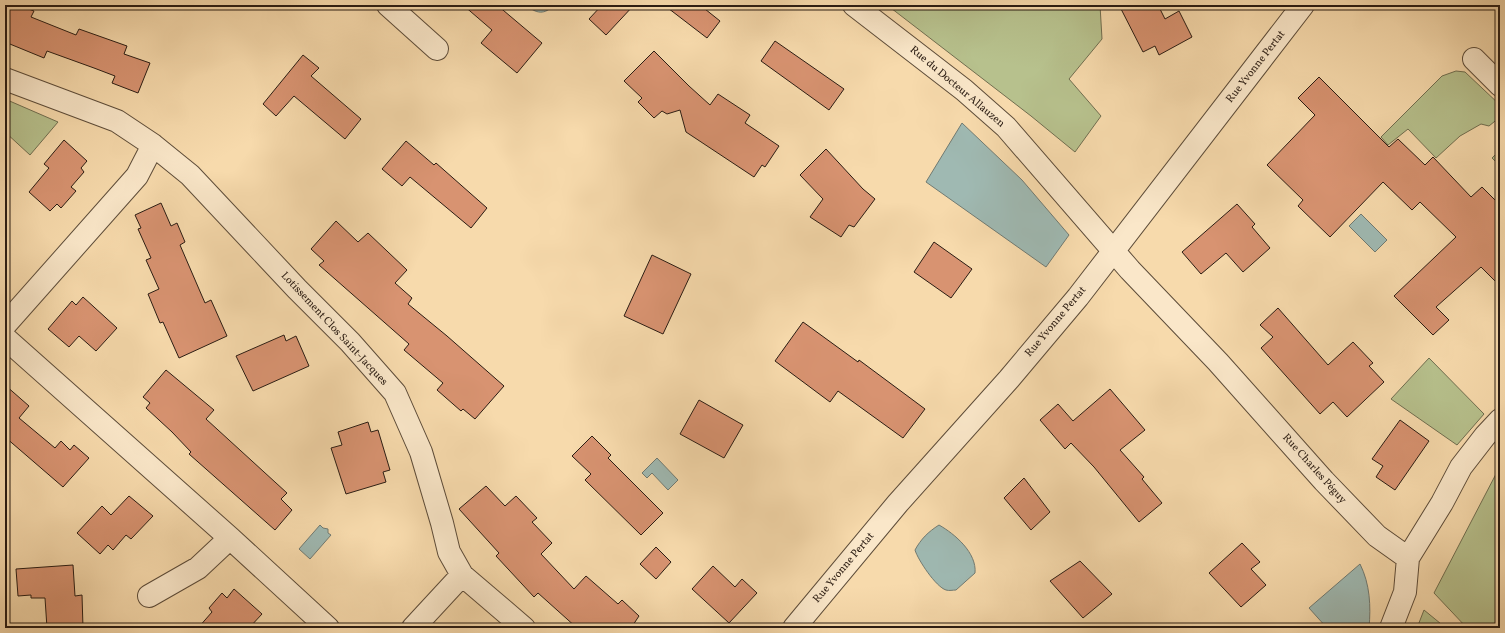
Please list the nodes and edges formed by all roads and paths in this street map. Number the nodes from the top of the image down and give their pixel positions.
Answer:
1 (388, 5) edge
2 (854, 5) edge
3 (1303, 5) edge
4 (437, 49) dead end
5 (1474, 59) dead end
6 (5, 79) edge
7 (1500, 85) edge
8 (153, 145) junction
9 (1114, 250) junction
10 (5, 325) edge
11 (5, 338) edge
12 (1500, 420) edge
13 (230, 538) junction
14 (1408, 558) junction
15 (462, 575) junction
16 (149, 596) dead end
17 (328, 628) edge
18 (413, 628) edge
19 (524, 628) edge
20 (794, 628) edge
21 (1391, 628) edge

1 - 4 street
2 - 9 street, Rue du Docteur Allauzen
3 - 9 street, Rue Yvonne Pertat
5 - 7 street
6 - 8 street, Lotissement Clos Saint-Jacques
8 - 10 street
8 - 15 street, Lotissement Clos Saint-Jacques
9 - 14 street, Rue Charles Péguy
9 - 20 street, Rue Yvonne Pertat
11 - 13 street
12 - 14 street
13 - 16 street
13 - 17 street
14 - 21 street
15 - 18 street
15 - 19 street, Lotissement Clos Saint-Jacques

